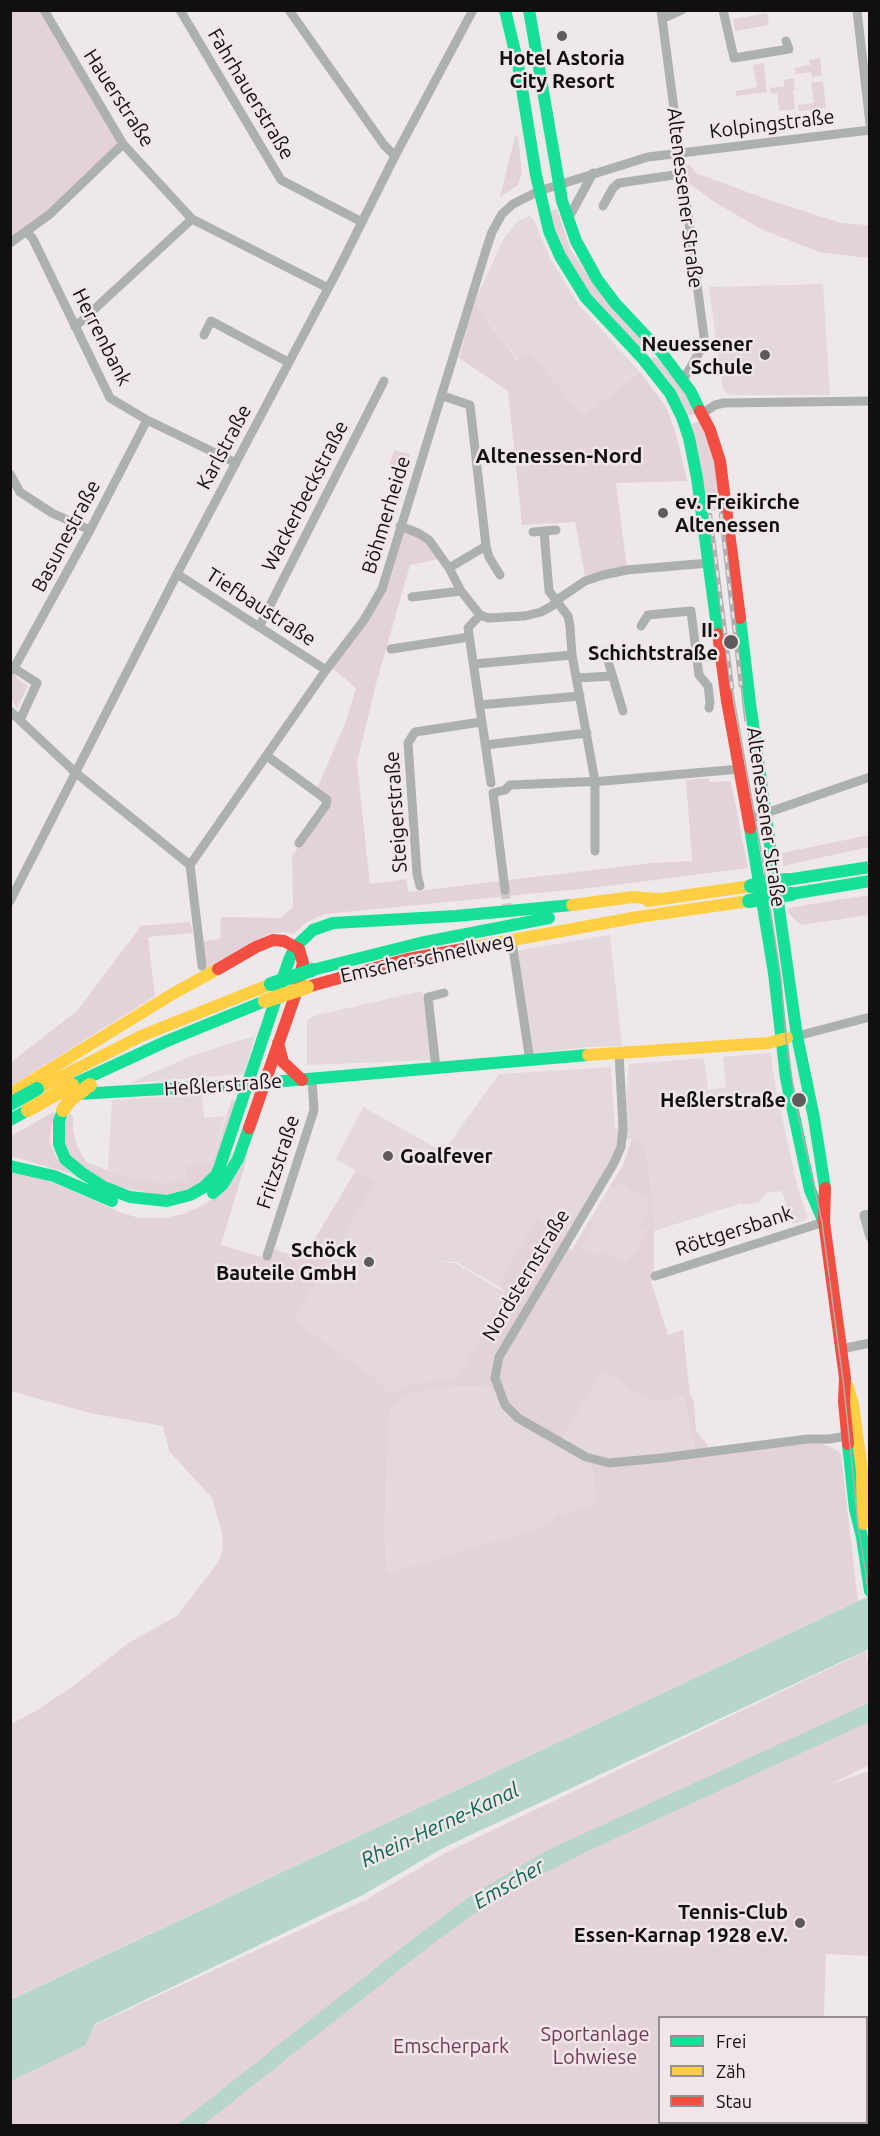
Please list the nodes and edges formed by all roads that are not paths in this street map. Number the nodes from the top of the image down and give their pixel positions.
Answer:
1 (44, 10) edge
2 (180, 10) edge
3 (289, 10) edge
4 (473, 10) edge
5 (529, 10) edge
6 (682, 10) edge
7 (723, 10) edge
8 (857, 10) edge
9 (505, 12) edge
10 (661, 15) edge
11 (786, 41) dead end
12 (870, 124) edge
13 (870, 130) edge
14 (123, 144) junction
15 (679, 153) junction
16 (395, 156) junction
17 (593, 173) junction
18 (681, 174) junction
19 (559, 184) junction
20 (539, 192) junction
21 (603, 206) dead end
22 (192, 219) junction
23 (568, 219) junction
24 (362, 222) junction
25 (27, 232) junction
26 (10, 243) edge
27 (328, 288) junction
28 (75, 327) junction
29 (204, 335) dead end
30 (661, 352) junction
31 (643, 359) junction
32 (288, 362) junction
33 (683, 380) junction
34 (384, 381) dead end
35 (442, 396) junction
36 (870, 401) edge
37 (703, 413) junction
38 (682, 417) junction
39 (147, 420) junction
40 (236, 463) junction
41 (10, 474) edge
42 (20, 492) junction
43 (10, 498) edge
44 (400, 526) junction
45 (90, 530) junction
46 (556, 530) dead end
47 (544, 531) junction
48 (533, 532) dead end
49 (486, 546) junction
50 (709, 563) junction
51 (449, 568) junction
52 (177, 574) junction
53 (500, 575) dead end
54 (461, 591) junction
55 (412, 597) dead end
56 (557, 600) junction
57 (480, 615) junction
58 (641, 626) dead end
59 (259, 627) junction
60 (469, 637) junction
61 (391, 648) dead end
62 (605, 651) dead end
63 (572, 655) junction
64 (720, 655) junction
65 (697, 658) junction
66 (474, 664) junction
67 (12, 670) edge
68 (326, 670) junction
69 (612, 676) junction
70 (576, 678) junction
71 (580, 696) junction
72 (479, 705) junction
73 (709, 708) dead end
74 (10, 711) edge
75 (622, 711) dead end
76 (20, 720) junction
77 (481, 722) junction
78 (587, 734) junction
79 (485, 745) junction
80 (267, 756) junction
81 (740, 769) junction
82 (76, 772) junction
83 (870, 777) edge
84 (596, 781) junction
85 (492, 788) junction
86 (765, 814) junction
87 (749, 819) junction
88 (299, 843) dead end
89 (595, 850) dead end
90 (190, 865) junction
91 (870, 867) edge
92 (870, 880) edge
93 (420, 886) dead end
94 (505, 890) tunnel mouth
95 (870, 891) edge
96 (807, 892) junction
97 (656, 899) junction
98 (10, 901) edge
99 (512, 942) dead end
100 (295, 947) junction
101 (202, 966) dead end
102 (444, 993) dead end
103 (870, 1017) edge
104 (797, 1036) junction
105 (781, 1040) junction
106 (167, 1041) junction
107 (278, 1042) junction
108 (619, 1052) junction
109 (530, 1060) junction
110 (436, 1068) junction
111 (307, 1079) junction
112 (265, 1082) junction
113 (249, 1084) junction
114 (15, 1091) edge
115 (10, 1103) edge
116 (10, 1120) edge
117 (10, 1166) edge
118 (870, 1214) edge
119 (824, 1221) junction
120 (870, 1237) edge
121 (267, 1256) dead end
122 (655, 1276) dead end
123 (870, 1342) edge
124 (841, 1349) junction
125 (852, 1435) junction
126 (870, 1591) edge

1 - 14 street, Hauerstraße
2 - 24 street, Fahrhauerstraße
3 - 16 street
4 - 16 street, Karlstraße
5 - 19 main road, Altenessener Straße
6 - 10 street
7 - 11 street
8 - 12 street
9 - 20 main road, Altenessener Straße
10 - 15 street, Altenessener Straße
13 - 15 street, Kolpingstraße
14 - 22 street, Hauerstraße
14 - 25 street
15 - 17 street, Böhmerheide
15 - 18 street, Altenessener Straße
16 - 24 street, Karlstraße
17 - 19 street, Böhmerheide
17 - 23 street
18 - 21 street
18 - 33 street, Altenessener Straße
19 - 20 street, Böhmerheide
19 - 23 main road, Altenessener Straße
20 - 31 main road, Altenessener Straße
20 - 35 street, Böhmerheide
22 - 27 street, Hauerstraße
22 - 28 street
23 - 30 main road, Altenessener Straße
24 - 27 street, Karlstraße
25 - 26 street
25 - 28 street, Herrenbank
27 - 32 street, Karlstraße
28 - 39 street, Herrenbank
29 - 32 street
30 - 31 main road
30 - 33 main road, Altenessener Straße
31 - 38 main road, Altenessener Straße
32 - 40 street, Karlstraße
33 - 37 main road, Altenessener Straße
34 - 59 street, Wackerbeckstraße
35 - 44 street, Böhmerheide
35 - 49 street
36 - 37 street
37 - 38 main road
37 - 86 main road, Altenessener Straße
38 - 50 main road, Altenessener Straße
39 - 40 street, Herrenbank
39 - 45 street, Basunestraße
40 - 52 street, Karlstraße
41 - 42 street
42 - 43 street
42 - 45 street
44 - 51 street
44 - 68 street, Böhmerheide
45 - 67 street, Basunestraße
46 - 47 street
47 - 48 street
47 - 56 street
49 - 51 street
49 - 53 street
50 - 56 street
50 - 64 main road, Altenessener Straße
51 - 54 street
52 - 59 street, Tiefbaustraße
52 - 82 street, Karlstraße
54 - 55 street
54 - 57 street
56 - 57 street
56 - 63 street
57 - 60 street
58 - 65 street
59 - 68 street, Tiefbaustraße
60 - 61 street
60 - 66 street
62 - 69 street
63 - 66 street
63 - 70 street
64 - 65 street
64 - 81 main road, Altenessener Straße
65 - 73 street
66 - 72 street
67 - 76 street, Basunestraße
68 - 80 street, Böhmerheide
69 - 70 street
69 - 75 street
70 - 71 street
71 - 72 street
71 - 78 street
72 - 77 street
74 - 76 street
76 - 82 street
77 - 79 street
77 - 93 street, Steigerstraße
78 - 79 street
78 - 84 street
79 - 85 street
80 - 88 street
80 - 90 street, Böhmerheide
81 - 84 street
81 - 87 main road, Altenessener Straße
82 - 90 street
82 - 98 street, Karlstraße
83 - 86 street
84 - 85 street
84 - 89 street
85 - 94 street
86 - 87 street
86 - 104 main road, Altenessener Straße
87 - 105 main road, Altenessener Straße
90 - 101 street
91 - 97 main road, Emscherschnellweg, bridge
92 - 96 main road, Emscherschnellweg
95 - 96 main road
96 - 106 main road, Emscherschnellweg, bridge
97 - 100 main road
97 - 115 main road, Emscherschnellweg, bridge
99 - 109 street
100 - 107 main road
100 - 113 main road
100 - 114 main road
102 - 110 street
103 - 104 street
104 - 105 main road, Heßlerstraße
104 - 119 main road, Altenessener Straße
105 - 108 main road, Heßlerstraße
105 - 119 main road, Altenessener Straße
106 - 113 main road, bridge
106 - 116 main road, Emscherschnellweg, bridge
107 - 111 main road
107 - 112 main road
108 - 109 main road, Heßlerstraße
108 - 125 street, Nordsternstraße
109 - 110 main road, Heßlerstraße
110 - 111 main road, Heßlerstraße
111 - 112 main road, Heßlerstraße
111 - 121 street, Fritzstraße
112 - 113 main road, Heßlerstraße
112 - 117 main road
113 - 115 main road, Heßlerstraße
118 - 120 street
119 - 122 street, Röttgersbank
119 - 124 main road, Altenessener Straße
123 - 124 street
124 - 125 main road, Altenessener Straße
125 - 126 main road, Altenessener Straße

